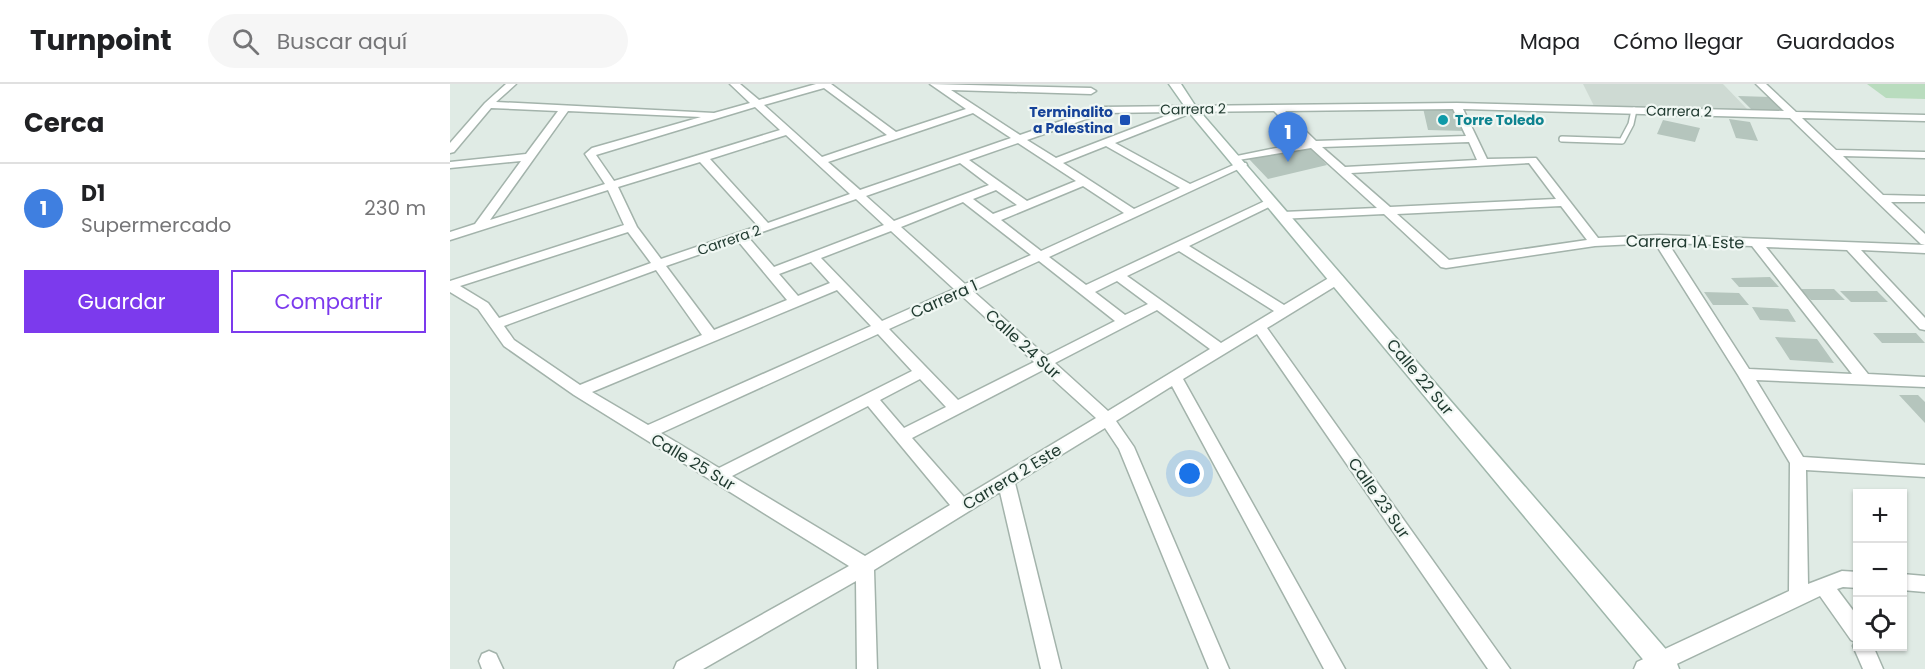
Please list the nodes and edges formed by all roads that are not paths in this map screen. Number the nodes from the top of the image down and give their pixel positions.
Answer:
1 (511, 84) edge
2 (735, 84) edge
3 (826, 84) edge
4 (1175, 84) edge
5 (1761, 84) edge
6 (937, 86) edge
7 (1088, 87) edge
8 (758, 104) junction
9 (488, 105) junction
10 (1457, 106) junction
11 (565, 108) junction
12 (1277, 108) junction
13 (1192, 109) junction
14 (974, 110) junction
15 (1102, 110) junction
16 (1634, 110) junction
17 (725, 114) junction
18 (1793, 114) junction
19 (1925, 118) edge
20 (788, 131) junction
21 (895, 136) junction
22 (1017, 139) junction
23 (1472, 139) junction
24 (1562, 139) dead end
25 (1106, 142) junction
26 (1313, 144) junction
27 (450, 150) edge
28 (1833, 153) junction
29 (1925, 155) edge
30 (530, 157) junction
31 (703, 158) junction
32 (961, 159) junction
33 (820, 161) junction
34 (1239, 162) junction
35 (1482, 162) junction
36 (1054, 163) junction
37 (450, 165) edge
38 (1343, 170) junction
39 (1084, 182) junction
40 (998, 185) junction
41 (612, 186) junction
42 (1188, 188) junction
43 (858, 195) junction
44 (965, 198) junction
45 (1880, 198) junction
46 (1925, 199) edge
47 (1271, 202) junction
48 (1563, 202) junction
49 (1026, 206) junction
50 (1386, 210) junction
51 (1132, 213) junction
52 (1283, 216) junction
53 (992, 219) junction
54 (631, 226) junction
55 (892, 226) junction
56 (479, 227) junction
57 (765, 227) junction
58 (450, 236) edge
59 (740, 236) junction
60 (1659, 239) junction
61 (1925, 241) edge
62 (1595, 243) junction
63 (1756, 243) junction
64 (1179, 245) junction
65 (1850, 246) junction
66 (1925, 249) edge
67 (1041, 256) junction
68 (813, 257) junction
69 (660, 264) junction
70 (771, 273) junction
71 (1118, 275) junction
72 (1336, 279) junction
73 (839, 284) junction
74 (450, 285) edge
75 (964, 291) junction
76 (1086, 291) junction
77 (796, 302) junction
78 (1158, 304) junction
79 (1284, 311) junction
80 (1124, 321) junction
81 (497, 324) junction
82 (1925, 326) edge
83 (881, 327) junction
84 (1259, 327) junction
85 (711, 337) junction
86 (1221, 350) junction
87 (1044, 363) junction
88 (922, 372) junction
89 (1745, 374) junction
90 (1175, 378) junction
91 (1864, 379) junction
92 (1925, 382) edge
93 (579, 391) junction
94 (870, 399) junction
95 (956, 408) junction
96 (1107, 419) junction
97 (646, 433) junction
98 (902, 436) junction
99 (1798, 463) junction
100 (1925, 471) edge
101 (718, 476) junction
102 (1006, 480) junction
103 (962, 507) junction
104 (865, 566) junction
105 (1853, 580) edge
106 (1907, 582) edge
107 (1925, 584) edge
108 (1824, 587) junction
109 (1799, 596) junction
110 (1853, 628) edge
111 (1865, 651) edge
112 (1657, 667) edge
113 (684, 669) edge
114 (867, 669) edge
115 (1051, 669) edge
116 (1219, 669) edge
117 (1335, 669) edge
118 (1500, 669) edge
119 (1874, 669) edge

1 - 9 street
2 - 8 street, Calle 24 Sur
3 - 8 street
3 - 21 street
4 - 13 main road, Calle 22 Sur
5 - 18 street
6 - 7 street
6 - 14 street
7 - 15 street
8 - 17 street
8 - 20 street, Calle 24 Sur
9 - 11 street
9 - 27 street
10 - 12 street, Carrera 2
10 - 16 street, Carrera 2
10 - 23 street
11 - 17 street
11 - 30 street
12 - 13 street, Carrera 2
12 - 26 street
13 - 15 street, Carrera 2
13 - 25 street
13 - 34 main road, Calle 22 Sur
14 - 21 street
14 - 22 street
15 - 22 street, Carrera 2
16 - 18 street, Carrera 2
16 - 24 lane
17 - 41 street
18 - 19 street, Carrera 2
18 - 28 street
20 - 31 street
20 - 33 street, Calle 24 Sur
21 - 33 street
22 - 32 street, Carrera 2
22 - 36 street
23 - 26 street, Carrera 1
23 - 35 street
25 - 36 street
25 - 42 street
26 - 34 street, Carrera 1
26 - 38 street
28 - 29 street
28 - 45 street
30 - 37 street
30 - 56 street
31 - 41 street
31 - 57 street
32 - 40 street
32 - 43 street, Carrera 2
33 - 43 street, Calle 24 Sur
34 - 42 street, Carrera 1
34 - 47 main road, Calle 22 Sur
35 - 38 street
35 - 48 street
36 - 39 street
38 - 50 street
39 - 49 street
39 - 51 street
40 - 44 street
40 - 49 street
41 - 54 street
41 - 56 street
42 - 51 street, Carrera 1
43 - 55 street, Calle 24 Sur
43 - 57 street, Carrera 2
44 - 53 street
44 - 55 street
45 - 46 street
45 - 61 street
47 - 52 main road, Calle 22 Sur
47 - 64 street
48 - 50 street
48 - 62 street
49 - 53 street
50 - 52 street
50 - 62 street, Carrera 1A Este
51 - 67 street, Carrera 1
52 - 72 main road, Calle 22 Sur
53 - 67 street
54 - 69 street
54 - 74 street
55 - 68 street
55 - 75 street, Calle 24 Sur
56 - 58 street
57 - 59 street, Carrera 2
59 - 69 street, Carrera 2
59 - 70 street
60 - 62 street, Carrera 1A Este
60 - 63 street, Carrera 1A Este
60 - 89 street
63 - 65 street, Carrera 1A Este
63 - 91 street
64 - 71 street
64 - 79 street
65 - 66 street, Carrera 1A Este
65 - 82 street
67 - 75 street, Carrera 1
67 - 76 street
68 - 70 street
68 - 73 street
69 - 81 street, Carrera 2
69 - 85 street
70 - 77 street
71 - 76 street
71 - 78 street
72 - 79 street, Carrera 2 Este
72 - 112 main road, Calle 22 Sur
73 - 77 street
73 - 83 street
74 - 81 street, Calle 25 Sur
75 - 83 street, Carrera 1
75 - 87 street, Calle 24 Sur
76 - 80 street
77 - 85 street
78 - 80 street
78 - 86 street
79 - 84 street, Carrera 2 Este
80 - 87 street
81 - 93 street, Calle 25 Sur
83 - 88 street
83 - 97 street, Carrera 1
84 - 86 street, Carrera 2 Este
84 - 118 street, Calle 23 Sur
85 - 93 street
86 - 90 street, Carrera 2 Este
87 - 95 street
87 - 96 street, Calle 24 Sur
88 - 94 street
88 - 95 street
89 - 91 street
89 - 99 street
90 - 96 street, Carrera 2 Este
90 - 117 street
91 - 92 street
93 - 97 street, Calle 25 Sur
94 - 98 street
94 - 101 street
95 - 98 street
96 - 102 street, Carrera 2 Este
96 - 116 street, Calle 24 Sur
97 - 101 street, Calle 25 Sur
98 - 103 street
99 - 100 street
99 - 109 street
101 - 104 street, Calle 25 Sur
102 - 103 street, Carrera 2 Este
102 - 115 street
103 - 104 street, Carrera 2 Este
104 - 113 street, Carrera 2 Este
104 - 114 street
105 - 108 street
106 - 107 street
108 - 109 street
108 - 110 street
109 - 112 street
111 - 119 street

